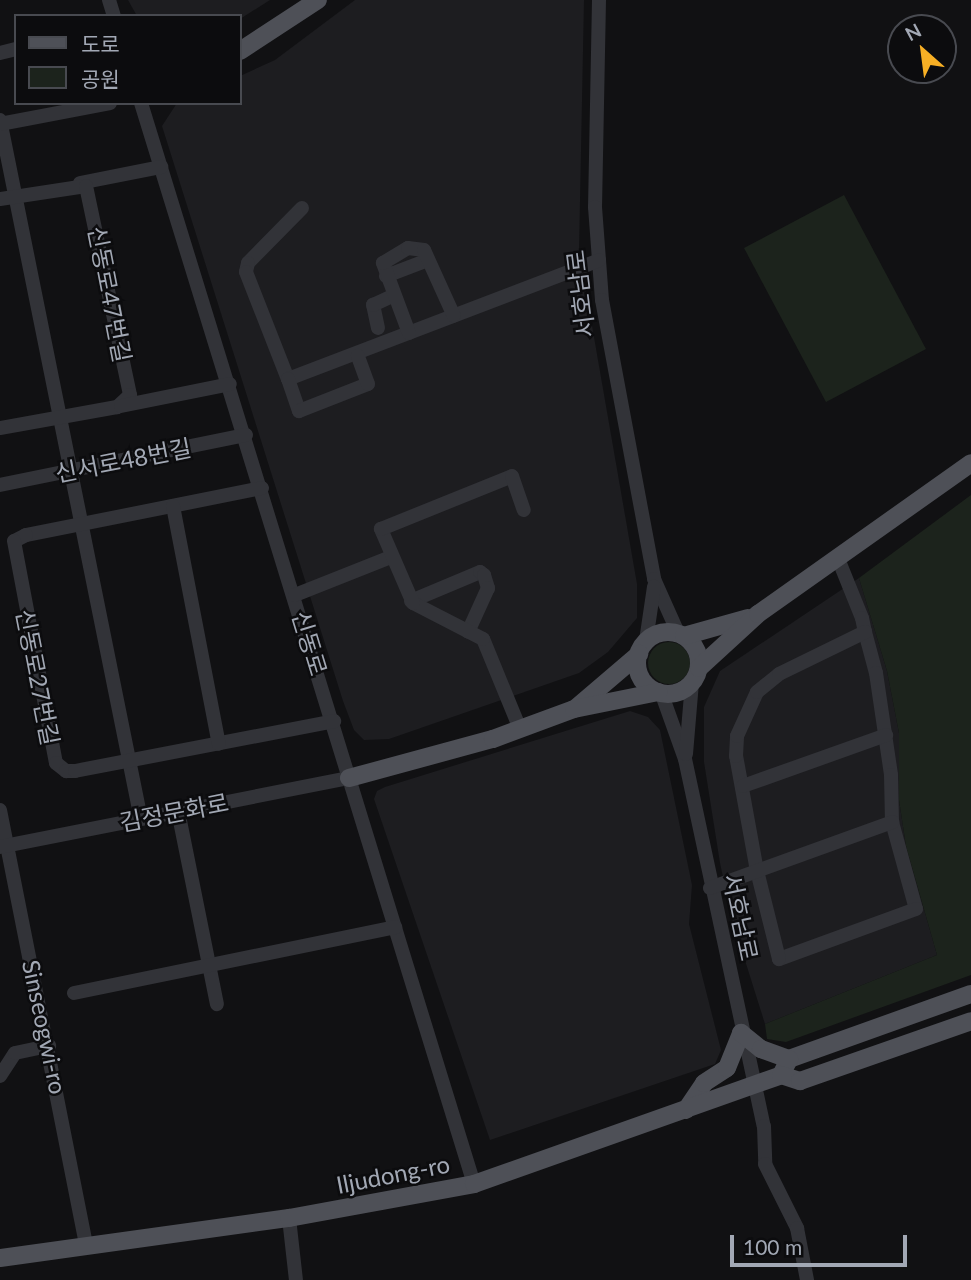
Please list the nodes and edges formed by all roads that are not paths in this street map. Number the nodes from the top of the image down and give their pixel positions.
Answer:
1 (318, 0) edge
2 (599, 0) edge
3 (242, 50) edge
4 (98, 105) edge
5 (142, 105) edge
6 (0, 122) edge
7 (161, 167) junction
8 (80, 183) junction
9 (15, 196) junction
10 (0, 199) edge
11 (302, 208) dead end
12 (599, 260) junction
13 (394, 295) junction
14 (454, 316) junction
15 (378, 328) dead end
16 (409, 333) junction
17 (358, 356) junction
18 (288, 379) junction
19 (230, 384) junction
20 (121, 406) junction
21 (59, 419) junction
22 (0, 428) edge
23 (246, 435) junction
24 (971, 463) edge
25 (69, 471) junction
26 (0, 485) edge
27 (262, 488) junction
28 (173, 506) junction
29 (524, 510) dead end
30 (81, 525) junction
31 (391, 557) junction
32 (839, 561) junction
33 (654, 579) junction
34 (295, 596) junction
35 (411, 601) junction
36 (758, 614) junction
37 (468, 632) junction
38 (865, 632) junction
39 (681, 635) junction
40 (643, 648) junction
41 (695, 675) junction
42 (659, 692) junction
43 (574, 709) junction
44 (334, 721) junction
45 (520, 729) junction
46 (886, 735) junction
47 (219, 744) junction
48 (685, 759) junction
49 (130, 761) junction
50 (349, 778) junction
51 (743, 786) junction
52 (0, 810) edge
53 (178, 811) junction
54 (141, 819) junction
55 (892, 822) junction
56 (3, 846) edge
57 (757, 871) junction
58 (710, 888) junction
59 (395, 928) junction
60 (210, 965) junction
61 (74, 993) dead end
62 (971, 993) edge
63 (217, 1004) dead end
64 (971, 1021) edge
65 (741, 1033) junction
66 (49, 1046) junction
67 (785, 1067) junction
68 (0, 1076) edge
69 (752, 1086) junction
70 (686, 1110) junction
71 (474, 1184) junction
72 (289, 1218) junction
73 (86, 1245) junction
74 (0, 1258) edge
75 (296, 1280) edge
76 (807, 1280) edge

1 - 3 main road
2 - 12 street, 서호남로
4 - 6 street
5 - 7 street, 신동로
6 - 9 street
7 - 8 street
7 - 19 street, 신동로
8 - 9 street
8 - 20 street, 신동로47번길
9 - 10 street
9 - 21 street
11 - 18 street
12 - 14 street
12 - 33 street, 서호남로
13 - 14 street
13 - 15 street
13 - 16 street
14 - 16 street
16 - 17 street
17 - 18 street
17 - 18 street
19 - 20 street
19 - 23 street, 신동로
20 - 21 street
21 - 22 street
21 - 25 street
23 - 25 street, 신서로48번길
23 - 27 street, 신동로
24 - 32 main road
25 - 26 street, 신서로48번길
25 - 30 street
27 - 28 street, 신동로27번길
27 - 34 street, 신동로
28 - 30 street, 신동로27번길
28 - 47 street
29 - 31 street
30 - 49 street
30 - 49 street, 신동로27번길
31 - 34 street
31 - 35 street
32 - 36 main road
32 - 38 street
33 - 39 street
33 - 40 street
34 - 44 street, 신동로
35 - 37 street
35 - 37 street
36 - 39 main road
36 - 41 main road
37 - 45 street
38 - 46 street
38 - 51 street
39 - 40 main road
39 - 41 main road
40 - 42 main road
40 - 43 main road
41 - 42 main road
41 - 48 street
42 - 43 main road
42 - 48 street
43 - 45 main road
44 - 47 street, 신동로27번길
44 - 50 street, 신동로
45 - 50 main road
46 - 51 street
46 - 55 street
47 - 49 street, 신동로27번길
48 - 58 street, 서호남로
49 - 54 street
50 - 53 street, 김정문화로
50 - 59 street, 신동로
51 - 57 street
52 - 56 street, Sinseogwi-ro
53 - 54 street, 김정문화로
53 - 60 street
54 - 56 street, 김정문화로
55 - 57 street
55 - 57 street
56 - 66 street, Sinseogwi-ro
57 - 58 street
58 - 65 street, 서호남로
59 - 60 street
59 - 71 street, 신동로
60 - 61 street
60 - 63 street
62 - 67 main road, Iljudong-ro
64 - 67 main road, Iljudong-ro
65 - 67 main road
65 - 69 street, 서호남로
65 - 70 main road
66 - 68 street
66 - 73 street, Sinseogwi-ro
67 - 69 main road, Iljudong-ro
69 - 70 main road, Iljudong-ro
69 - 76 street, 서호남로
70 - 71 main road, Iljudong-ro
71 - 72 main road, Iljudong-ro
72 - 73 main road, Iljudong-ro
72 - 75 street
73 - 74 main road, Iljudong-ro

